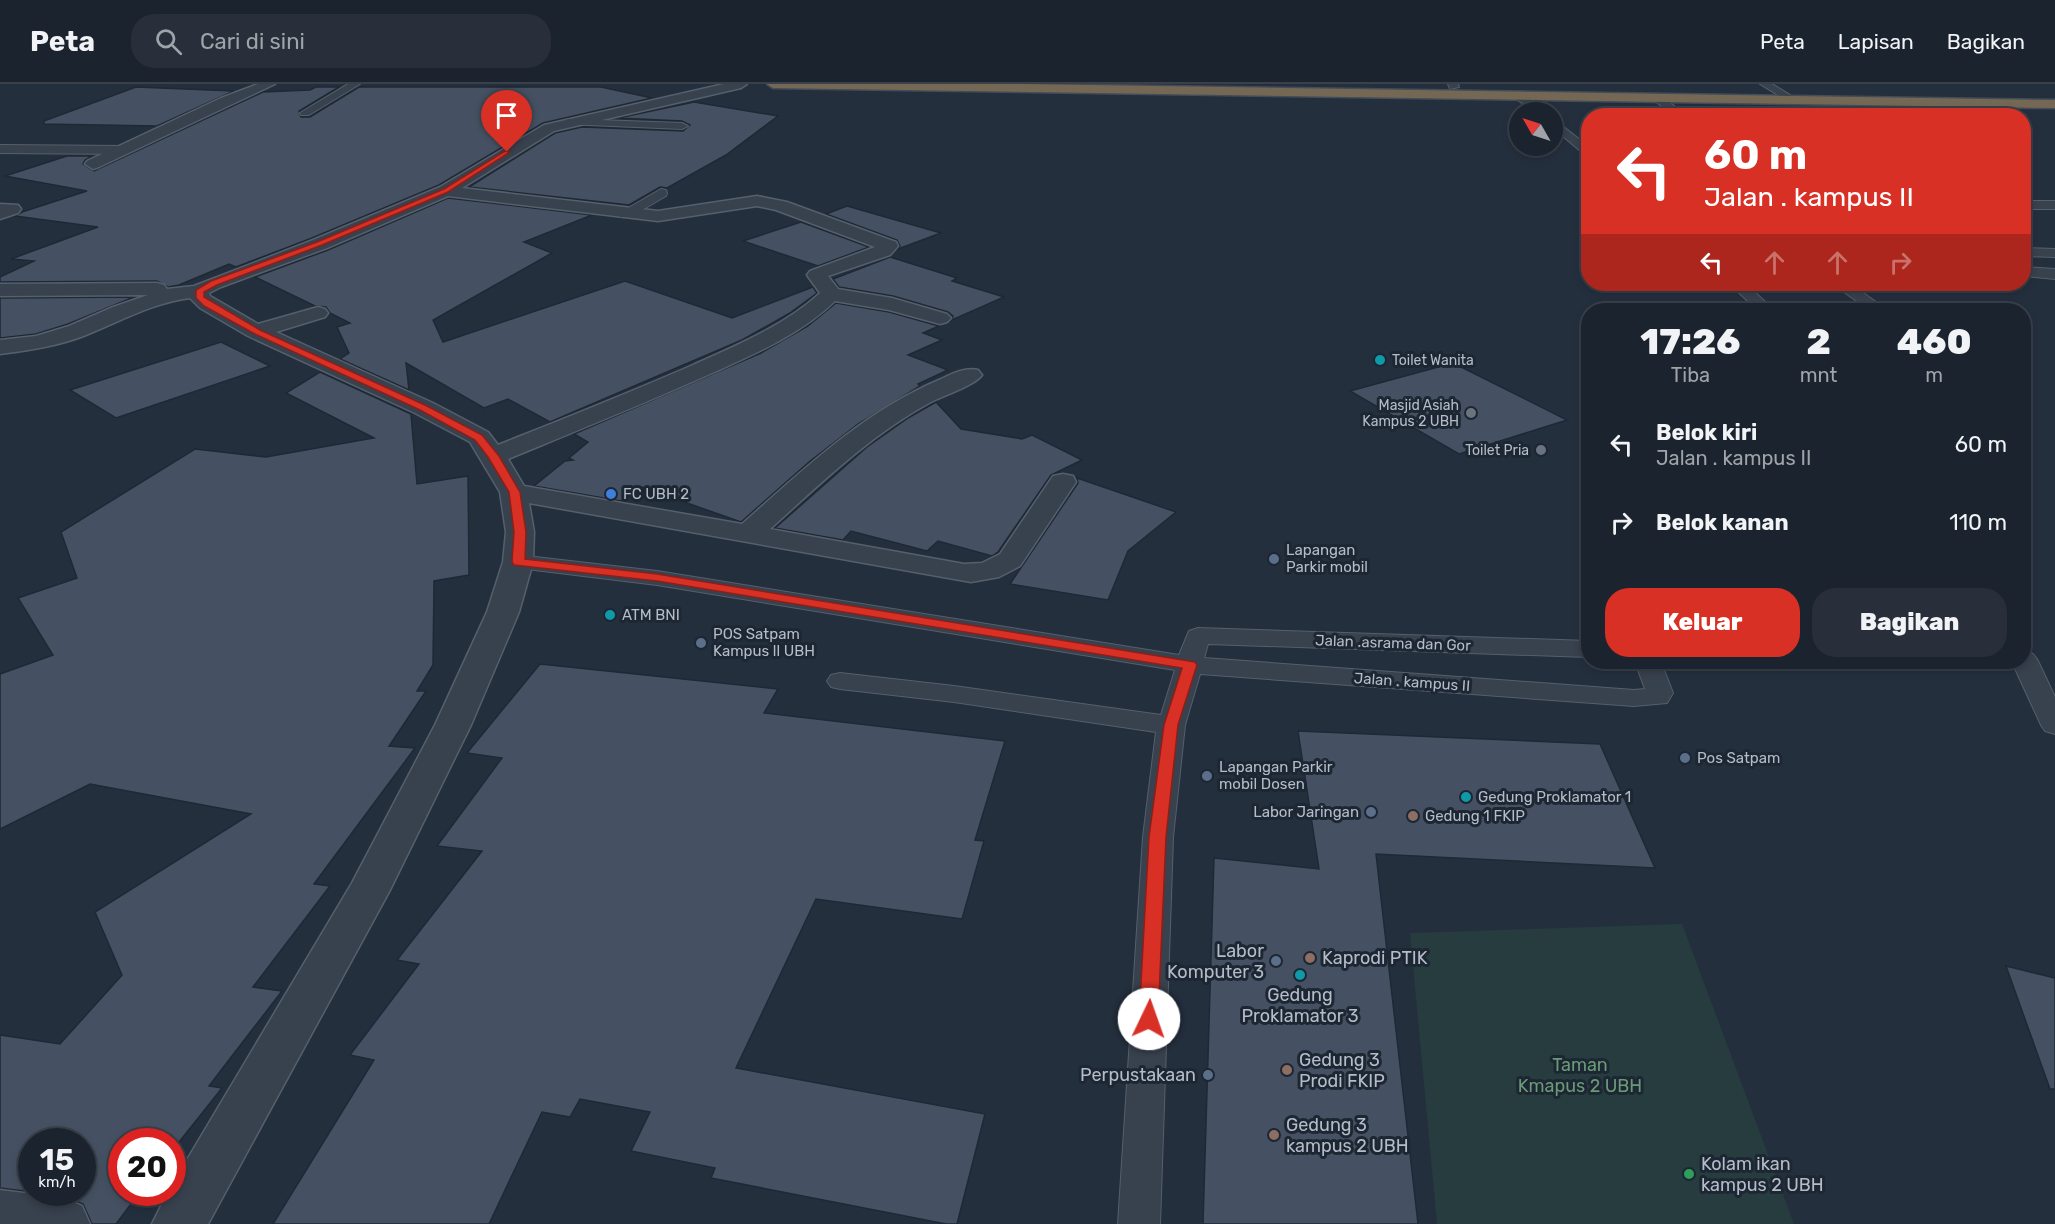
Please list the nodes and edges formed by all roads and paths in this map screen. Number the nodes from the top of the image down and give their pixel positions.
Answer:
1 (269, 84) edge
2 (355, 84) edge
3 (741, 84) edge
4 (772, 84) edge
5 (1282, 84) edge
6 (1765, 84) edge
7 (961, 86) edge
8 (1454, 86) edge
9 (1782, 93) junction
10 (1520, 96) junction
11 (2055, 96) edge
12 (1658, 98) junction
13 (1795, 101) junction
14 (1528, 102) edge
15 (2055, 104) edge
16 (1671, 108) edge
17 (305, 113) dead end
18 (569, 122) junction
19 (682, 126) dead end
20 (1563, 130) edge
21 (1566, 132) junction
22 (1581, 132) edge
23 (1581, 146) edge
24 (0, 149) edge
25 (124, 150) junction
26 (93, 164) dead end
27 (661, 194) dead end
28 (2031, 196) edge
29 (444, 202) junction
30 (2031, 205) edge
31 (2051, 205) edge
32 (0, 209) edge
33 (0, 214) edge
34 (624, 214) junction
35 (2031, 252) edge
36 (2055, 253) edge
37 (2031, 272) edge
38 (2055, 274) edge
39 (203, 289) junction
40 (0, 290) edge
41 (1746, 291) edge
42 (1850, 291) edge
43 (831, 294) junction
44 (1758, 303) edge
45 (1868, 303) edge
46 (318, 314) dead end
47 (940, 318) dead end
48 (256, 332) junction
49 (0, 347) edge
50 (970, 375) dead end
51 (493, 456) junction
52 (1063, 482) dead end
53 (514, 492) junction
54 (749, 533) junction
55 (518, 562) junction
56 (1581, 649) edge
57 (1194, 651) junction
58 (1651, 669) edge
59 (2029, 669) edge
60 (840, 681) dead end
61 (1171, 725) junction
62 (2055, 725) edge
63 (0, 1215) edge
64 (63, 1224) edge
65 (179, 1224) edge
66 (1139, 1224) edge

1 - 25 street
2 - 17 lane
3 - 18 street
4 - 7 highway
5 - 8 highway
6 - 9 lane
7 - 10 highway
8 - 9 highway
9 - 11 highway
9 - 13 lane
10 - 12 highway
10 - 14 lane
12 - 13 highway
12 - 16 lane
13 - 15 highway
18 - 19 lane
18 - 29 street
20 - 21 lane
21 - 22 lane
21 - 23 lane
24 - 25 lane
25 - 26 street
27 - 34 lane
28 - 31 lane
29 - 34 street
29 - 39 street
30 - 31 lane
32 - 33 street
34 - 43 street
35 - 36 lane
37 - 38 lane
39 - 40 street
39 - 48 street
39 - 49 street
41 - 44 lane
42 - 45 lane
43 - 47 street
43 - 51 street
46 - 48 street
48 - 51 street
50 - 54 street
51 - 53 street
52 - 54 street
53 - 54 street
53 - 55 street
55 - 57 lane, Jalan . kampus II
55 - 65 street
56 - 57 lane, Jalan .asrama dan Gor
57 - 58 lane, Jalan . kampus II
57 - 61 lane
59 - 62 lane
60 - 61 lane
61 - 66 lane
63 - 64 street

